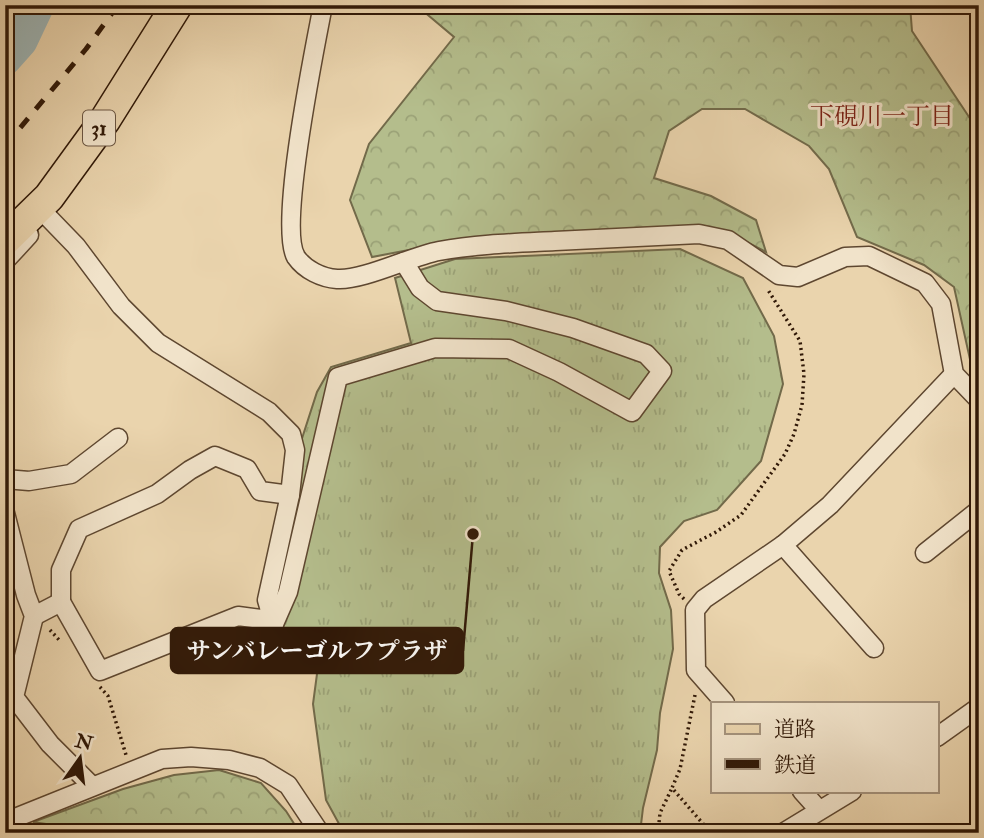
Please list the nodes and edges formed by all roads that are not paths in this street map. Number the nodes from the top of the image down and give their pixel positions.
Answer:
1 (177, 5) edge
2 (323, 5) edge
3 (75, 183) dead end
4 (47, 216) junction
5 (5, 240) edge
6 (5, 261) edge
7 (404, 262) junction
8 (954, 374) junction
9 (979, 400) edge
10 (118, 438) dead end
11 (5, 479) edge
12 (290, 495) junction
13 (979, 510) edge
14 (5, 513) edge
15 (783, 545) junction
16 (925, 553) dead end
17 (61, 602) junction
18 (34, 616) junction
19 (274, 624) junction
20 (874, 648) dead end
21 (9, 697) edge
22 (724, 702) edge
23 (979, 708) edge
24 (939, 736) edge
25 (92, 786) junction
26 (803, 792) edge
27 (850, 792) edge
28 (820, 810) junction
29 (5, 819) edge
30 (320, 833) edge
31 (783, 833) edge

1 - 5 main road, 31
2 - 7 street
3 - 4 street
4 - 6 street
4 - 12 street
7 - 8 street
7 - 19 street
8 - 9 street
8 - 15 street
10 - 11 street
12 - 17 street
12 - 19 street
13 - 16 street
14 - 18 street
15 - 20 street
15 - 22 street
17 - 18 street
17 - 19 street
18 - 21 street
21 - 25 street
23 - 24 street
25 - 29 street
25 - 30 street
26 - 28 street
27 - 28 street
28 - 31 street

